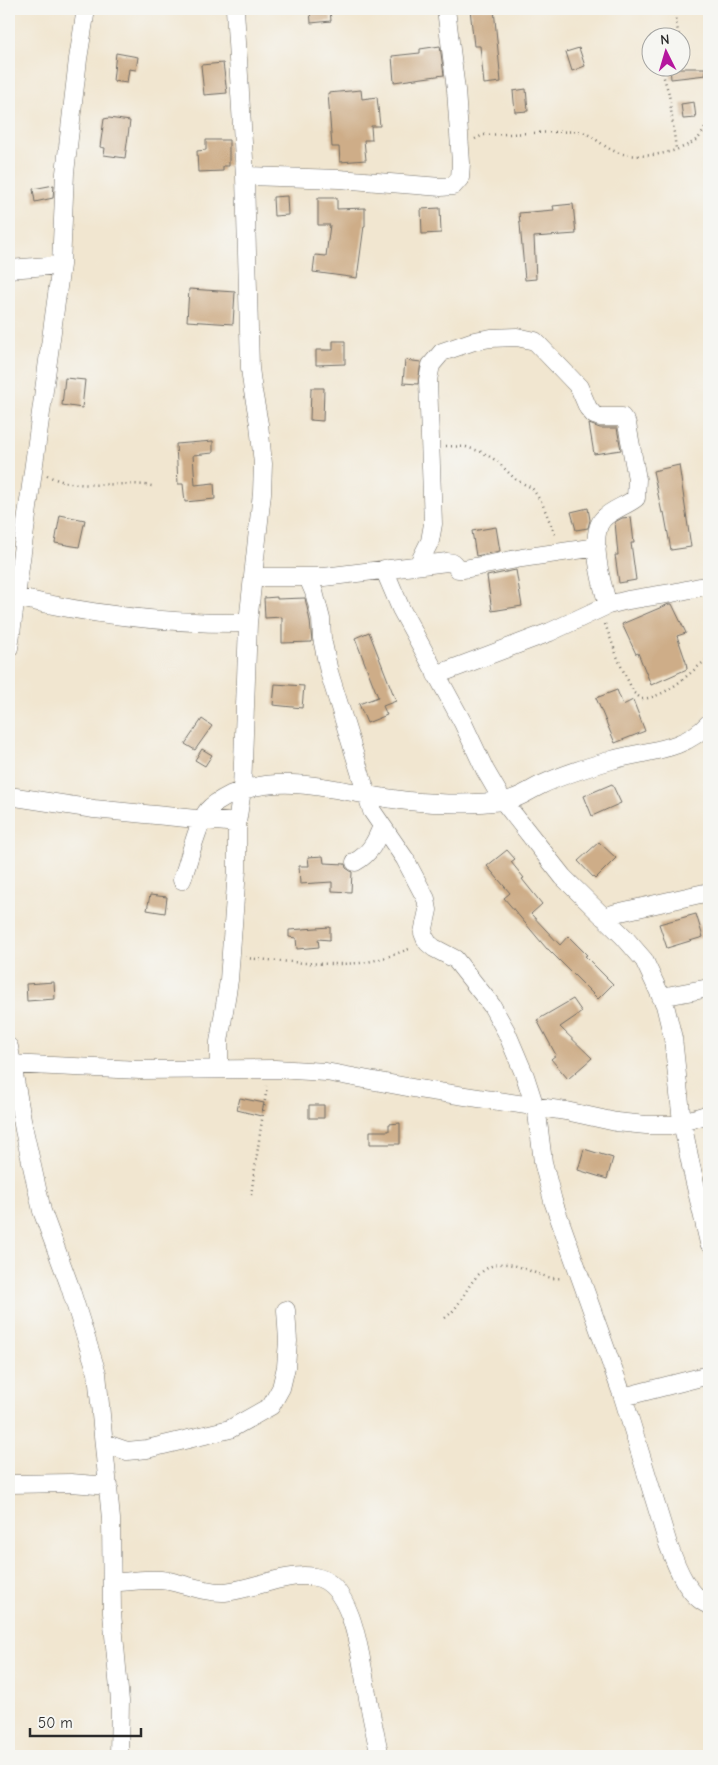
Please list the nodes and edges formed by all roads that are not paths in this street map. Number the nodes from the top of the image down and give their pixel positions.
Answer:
1 (86, 9) edge
2 (235, 9) edge
3 (446, 9) edge
4 (245, 176) junction
5 (61, 265) junction
6 (9, 269) edge
7 (597, 548) junction
8 (418, 565) junction
9 (384, 569) junction
10 (253, 577) junction
11 (308, 578) junction
12 (709, 585) edge
13 (15, 597) junction
14 (604, 607) junction
15 (248, 623) junction
16 (9, 648) edge
17 (436, 675) junction
18 (709, 724) edge
19 (242, 790) junction
20 (368, 794) junction
21 (9, 796) edge
22 (503, 801) junction
23 (202, 819) junction
24 (237, 823) junction
25 (382, 826) junction
26 (355, 862) dead end
27 (182, 880) dead end
28 (709, 892) edge
29 (603, 917) junction
30 (709, 988) edge
31 (661, 997) junction
32 (10, 1058) edge
33 (219, 1070) junction
34 (535, 1106) junction
35 (709, 1114) edge
36 (682, 1122) junction
37 (709, 1243) edge
38 (286, 1310) dead end
39 (709, 1375) edge
40 (623, 1397) junction
41 (104, 1443) junction
42 (9, 1484) edge
43 (109, 1486) junction
44 (112, 1583) junction
45 (709, 1604) edge
46 (119, 1756) edge
47 (380, 1756) edge

1 - 5 street
2 - 4 street
3 - 4 street
4 - 10 street
5 - 6 street
5 - 13 street
7 - 8 street
7 - 8 street
7 - 14 street
8 - 9 street
9 - 11 street
9 - 17 street
10 - 11 street
10 - 15 street
11 - 20 street
12 - 14 street
13 - 15 street
13 - 16 street
14 - 17 street
15 - 19 street
17 - 22 street
18 - 22 street
19 - 20 street
19 - 23 street
19 - 24 street
20 - 22 street
20 - 25 street
21 - 23 street
22 - 29 street
23 - 24 street
23 - 27 street
24 - 33 street
25 - 26 street
25 - 34 street
28 - 29 street
29 - 31 street
30 - 31 street
31 - 36 street
32 - 33 street
32 - 41 street
33 - 34 street
34 - 36 street
34 - 40 street
35 - 36 street
36 - 37 street
38 - 41 street
39 - 40 street
40 - 45 street
41 - 43 street
42 - 43 street
43 - 44 street
44 - 46 street
44 - 47 street

